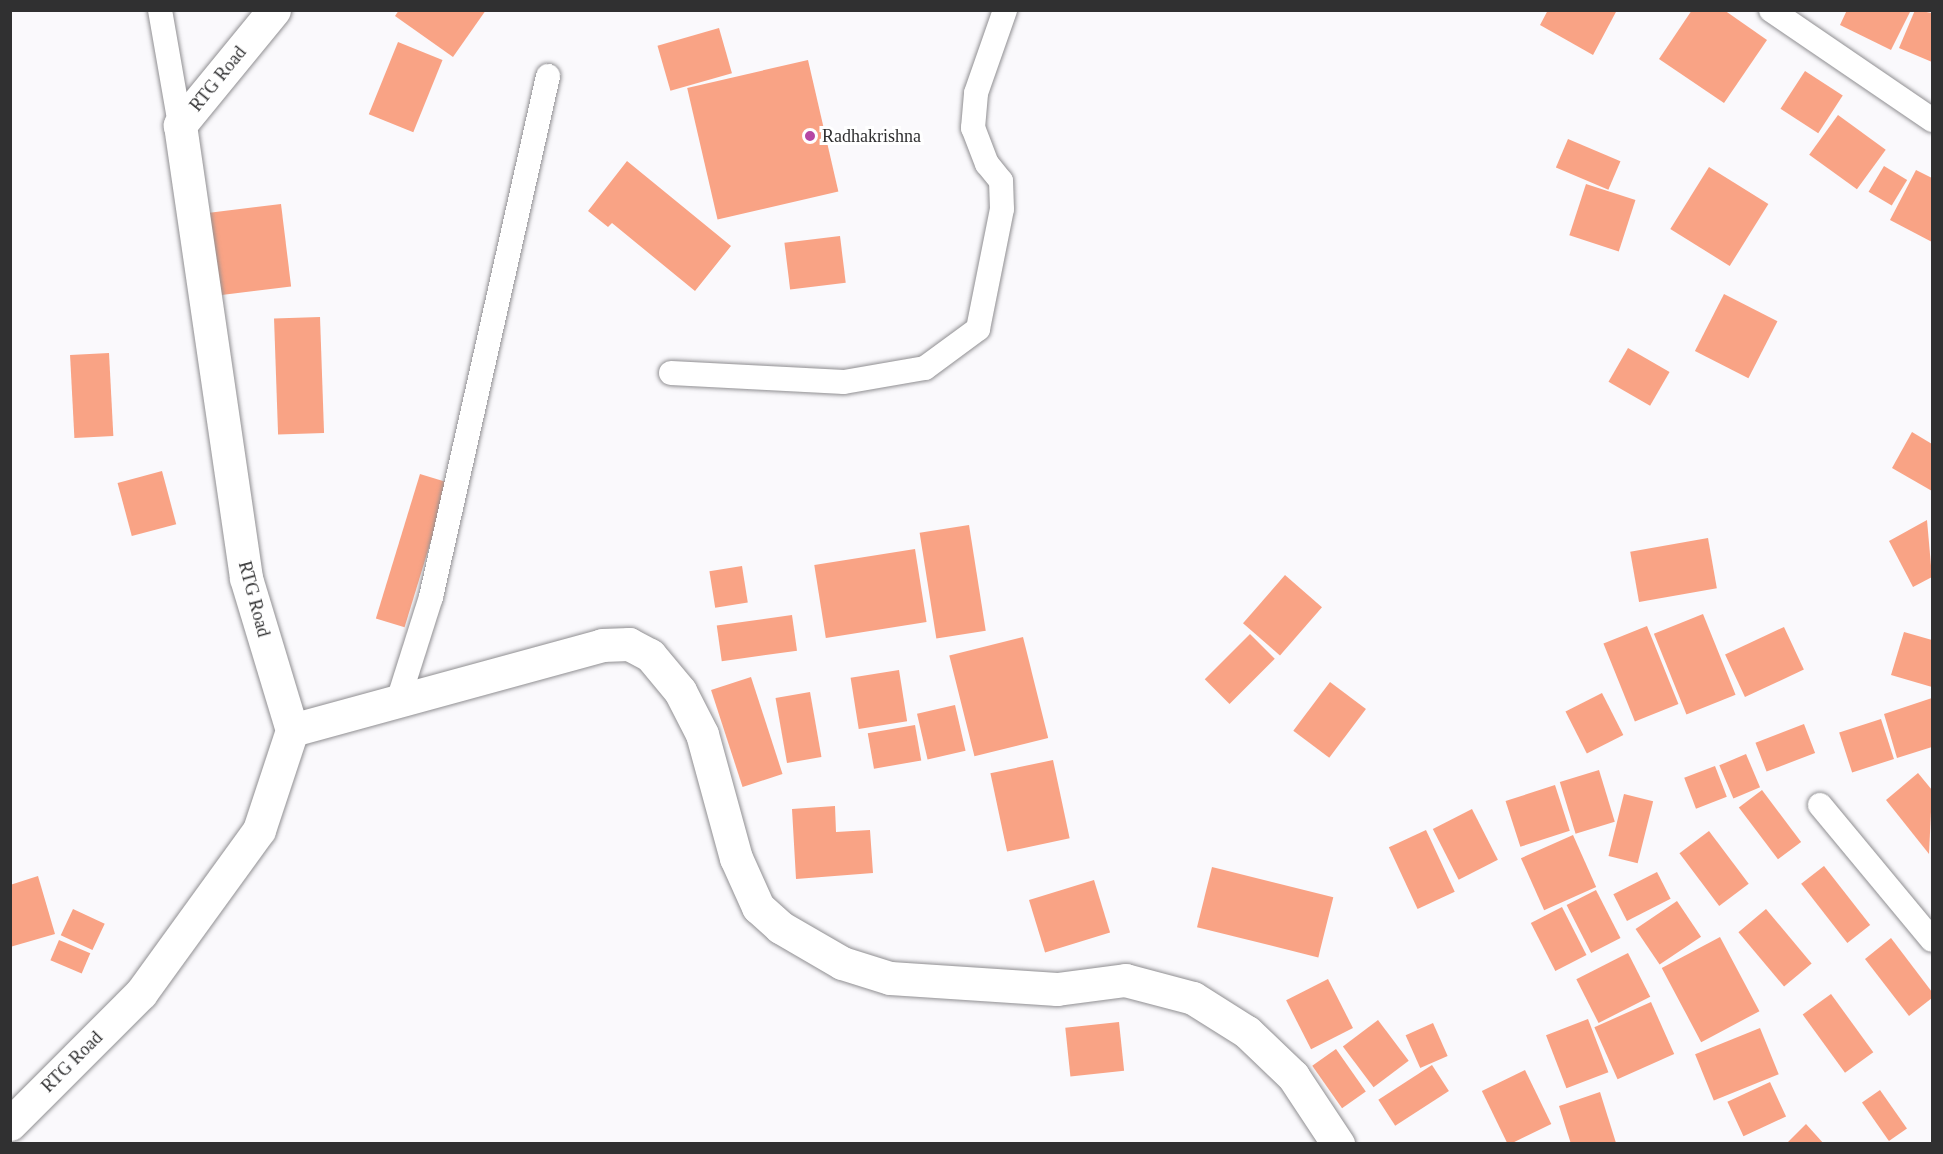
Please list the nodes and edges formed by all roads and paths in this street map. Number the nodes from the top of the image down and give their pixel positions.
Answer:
1 (160, 10) edge
2 (274, 10) edge
3 (1005, 10) edge
4 (1771, 10) edge
5 (548, 76) dead end
6 (1932, 120) edge
7 (180, 125) junction
8 (671, 373) dead end
9 (398, 701) junction
10 (292, 730) junction
11 (1820, 805) dead end
12 (1932, 940) edge
13 (10, 1124) edge
14 (1338, 1143) edge

1 - 7 street
2 - 7 main road, RTG Road
3 - 8 street
4 - 6 street
5 - 9 street
7 - 10 main road, RTG Road
9 - 10 main road
9 - 14 main road
10 - 13 main road, RTG Road
11 - 12 street

